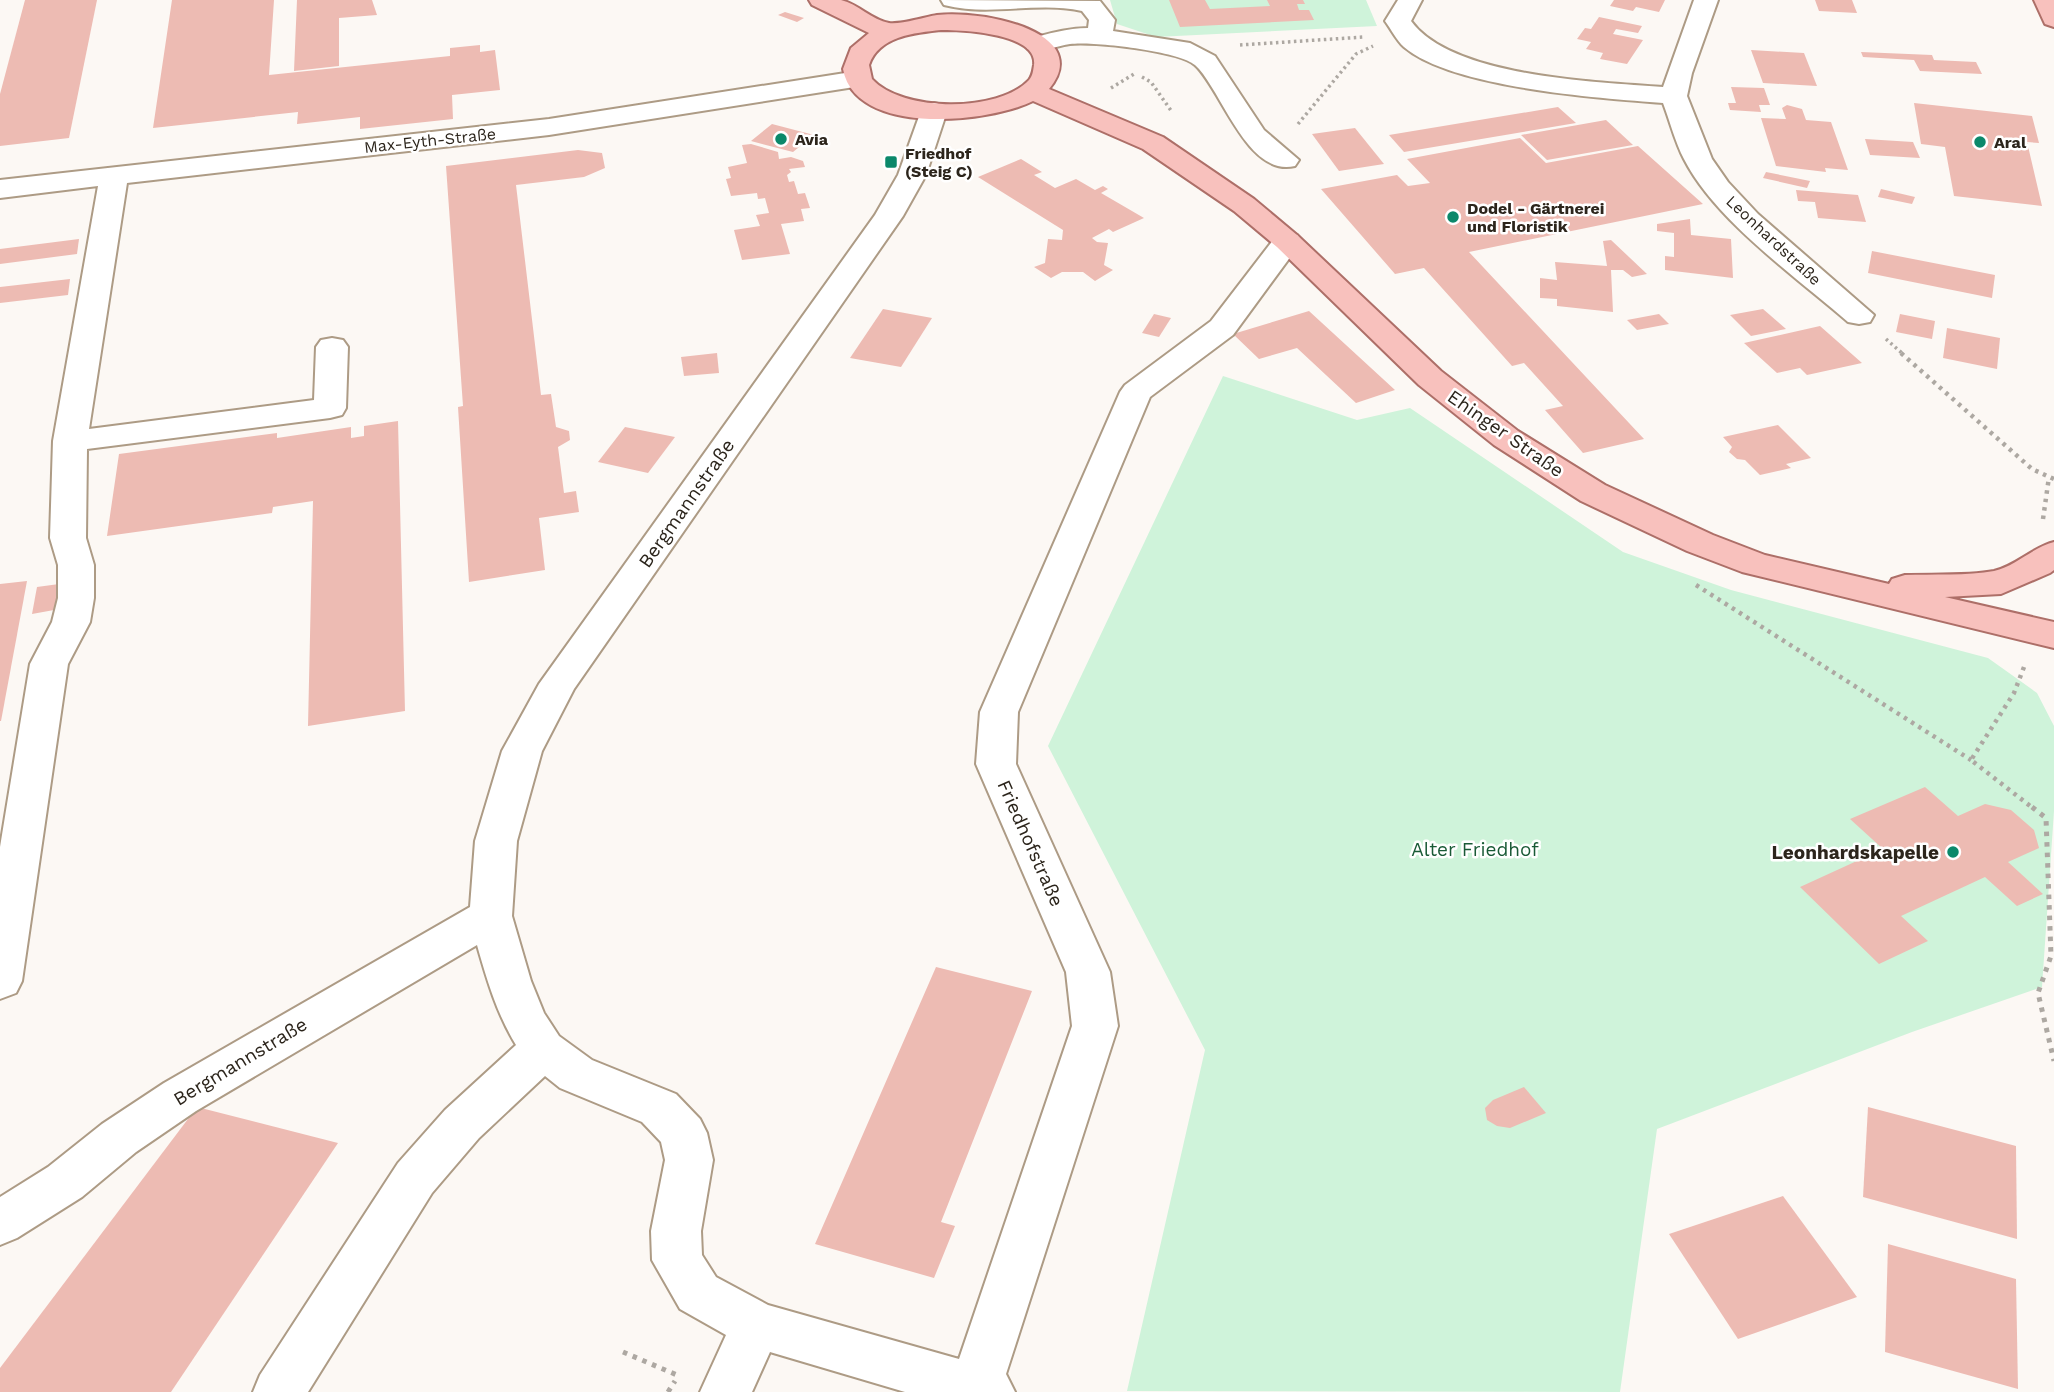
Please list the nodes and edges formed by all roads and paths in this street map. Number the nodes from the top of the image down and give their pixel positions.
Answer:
1 (821, 0) edge
2 (953, 0) edge
3 (1029, 0) edge
4 (1043, 0) edge
5 (1410, 0) edge
6 (1706, 0) edge
7 (2046, 0) edge
8 (2054, 19) edge
9 (889, 33) junction
10 (1401, 34) junction
11 (1071, 36) junction
12 (1101, 36) junction
13 (1037, 44) junction
14 (1190, 51) junction
15 (858, 79) junction
16 (1032, 91) junction
17 (1674, 96) junction
18 (934, 111) junction
19 (1174, 115) dead end
20 (1286, 160) joint
21 (114, 176) junction
22 (0, 189) edge
23 (1287, 241) junction
24 (1859, 315) joint
25 (332, 347) dead end
26 (70, 441) junction
27 (2054, 480) edge
28 (2054, 553) edge
29 (1847, 587) junction
30 (2046, 633) edge
31 (491, 916) junction
32 (0, 981) edge
33 (543, 1049) junction
34 (2054, 1061) edge
35 (689, 1160) joint
36 (0, 1223) edge
37 (757, 1325) junction
38 (623, 1352) dead end
39 (677, 1375) dead end
40 (895, 1379) edge
41 (982, 1390) edge
42 (279, 1392) edge
43 (726, 1392) edge

1 - 9 main road
2 - 3 street
4 - 12 street
5 - 10 street
6 - 17 street
7 - 8 main road
9 - 13 main road
9 - 15 main road
10 - 14 path
10 - 17 street
10 - 20 path
11 - 12 street
11 - 13 street
11 - 19 path
12 - 14 street
13 - 16 main road
14 - 20 street
15 - 18 main road
15 - 21 street, Max-Eyth-Straße
16 - 18 main road
16 - 23 main road, Ehinger Straße
17 - 24 street, Leonhardstraße
18 - 31 street, Bergmannstraße
21 - 22 street, Max-Eyth-Straße
21 - 26 street
23 - 29 main road, Ehinger Straße
23 - 41 street, Friedhofstraße
24 - 27 path
25 - 26 street
26 - 32 street
28 - 29 main road
29 - 30 main road, Ehinger Straße
30 - 34 path
31 - 33 street, Bergmannstraße
31 - 36 street, Bergmannstraße
33 - 35 street, Bergmannstraße
33 - 42 street
35 - 37 street, Friedhofstraße
37 - 40 street, Friedhofstraße
37 - 43 street
38 - 39 path
40 - 41 street, Friedhofstraße

